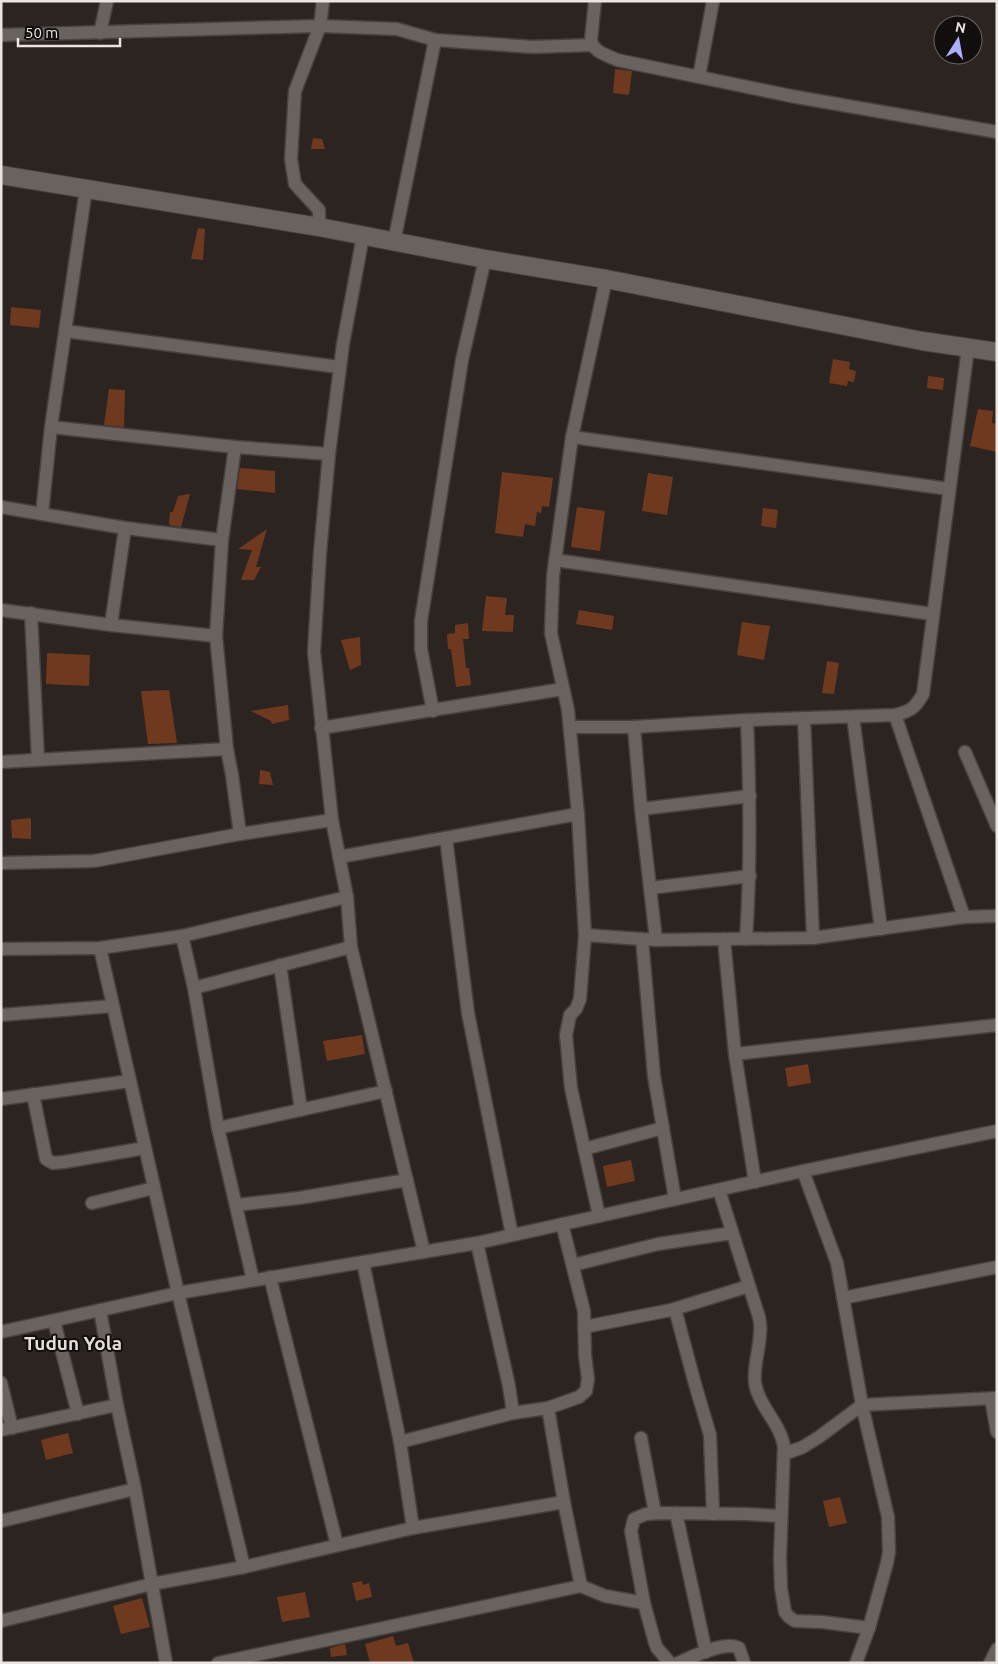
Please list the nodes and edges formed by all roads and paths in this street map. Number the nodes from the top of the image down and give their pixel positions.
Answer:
1 (106, 1) edge
2 (323, 1) edge
3 (595, 1) edge
4 (713, 1) edge
5 (320, 26) junction
6 (100, 33) junction
7 (1, 35) edge
8 (435, 40) junction
9 (592, 45) junction
10 (699, 77) junction
11 (997, 132) edge
12 (1, 175) edge
13 (86, 189) junction
14 (320, 227) junction
15 (363, 236) junction
16 (394, 242) junction
17 (485, 259) junction
18 (606, 279) junction
19 (65, 330) junction
20 (968, 348) junction
21 (997, 352) edge
22 (339, 367) junction
23 (51, 428) junction
24 (572, 436) junction
25 (235, 447) junction
26 (329, 454) junction
27 (949, 489) junction
28 (1, 507) edge
29 (42, 514) junction
30 (125, 528) junction
31 (222, 540) junction
32 (555, 560) junction
33 (1, 610) edge
34 (31, 613) junction
35 (932, 614) junction
36 (111, 625) junction
37 (216, 636) junction
38 (563, 689) junction
39 (432, 711) junction
40 (895, 715) junction
41 (853, 717) junction
42 (804, 718) junction
43 (747, 720) junction
44 (570, 727) junction
45 (634, 727) junction
46 (321, 728) junction
47 (227, 749) junction
48 (965, 752) dead end
49 (38, 760) junction
50 (1, 762) edge
51 (750, 796) junction
52 (641, 808) junction
53 (578, 814) junction
54 (332, 820) junction
55 (997, 826) edge
56 (240, 834) junction
57 (446, 838) junction
58 (339, 857) junction
59 (1, 863) edge
60 (750, 876) junction
61 (650, 888) junction
62 (347, 898) junction
63 (997, 916) edge
64 (964, 918) junction
65 (881, 929) junction
66 (585, 935) junction
67 (182, 936) junction
68 (642, 938) junction
69 (812, 938) junction
70 (724, 939) junction
71 (746, 939) junction
72 (656, 940) junction
73 (351, 947) junction
74 (100, 948) junction
75 (1, 949) edge
76 (280, 965) junction
77 (194, 988) junction
78 (114, 1006) junction
79 (1, 1015) edge
80 (997, 1026) edge
81 (735, 1054) junction
82 (130, 1081) junction
83 (386, 1091) junction
84 (33, 1094) junction
85 (1, 1099) edge
86 (301, 1110) junction
87 (218, 1128) junction
88 (663, 1128) junction
89 (997, 1131) edge
90 (145, 1148) junction
91 (584, 1149) junction
92 (804, 1171) junction
93 (407, 1180) junction
94 (755, 1182) junction
95 (154, 1188) junction
96 (719, 1190) junction
97 (675, 1199) junction
98 (92, 1203) dead end
99 (236, 1205) junction
100 (598, 1216) junction
101 (562, 1224) junction
102 (732, 1233) junction
103 (512, 1235) junction
104 (477, 1243) junction
105 (424, 1252) junction
106 (363, 1262) junction
107 (573, 1265) junction
108 (997, 1267) edge
109 (270, 1277) junction
110 (253, 1280) junction
111 (749, 1286) junction
112 (178, 1292) junction
113 (843, 1298) junction
114 (675, 1309) junction
115 (100, 1310) junction
116 (54, 1321) junction
117 (584, 1327) junction
118 (1, 1332) edge
119 (1, 1383) edge
120 (994, 1399) edge
121 (117, 1405) junction
122 (862, 1405) junction
123 (548, 1408) junction
124 (513, 1413) junction
125 (78, 1414) junction
126 (7, 1429) edge
127 (997, 1432) edge
128 (641, 1438) dead end
129 (400, 1442) junction
130 (784, 1454) junction
131 (135, 1489) junction
132 (564, 1502) junction
133 (655, 1513) junction
134 (676, 1513) junction
135 (713, 1514) junction
136 (781, 1516) junction
137 (1, 1521) edge
138 (413, 1528) junction
139 (337, 1546) junction
140 (244, 1567) junction
141 (152, 1584) junction
142 (581, 1586) junction
143 (644, 1603) junction
144 (1, 1621) edge
145 (868, 1628) junction
146 (997, 1649) edge
147 (706, 1652) junction
148 (166, 1663) edge
149 (218, 1663) edge
150 (670, 1663) edge
151 (678, 1663) edge
152 (744, 1663) edge
153 (856, 1663) edge
154 (990, 1663) edge

1 - 6 street
2 - 5 street
3 - 9 street
4 - 10 street
5 - 6 street
5 - 8 street
5 - 14 street
6 - 7 street
8 - 9 street
8 - 16 street
9 - 10 street
10 - 11 street
12 - 13 street
13 - 14 street
13 - 19 street
14 - 15 street
15 - 16 street
15 - 22 street
16 - 17 street
17 - 18 street
17 - 39 street
18 - 20 street
18 - 24 street
19 - 22 street
19 - 23 street
20 - 21 street
20 - 27 street
22 - 26 street
23 - 25 street
23 - 29 street
24 - 27 street
24 - 32 street
25 - 26 street
25 - 31 street
26 - 46 street
27 - 35 street
28 - 29 street
29 - 30 street
30 - 31 street
30 - 36 street
31 - 37 street
32 - 35 street
32 - 38 street
33 - 34 street
34 - 36 street
34 - 49 street
35 - 40 street
36 - 37 street
37 - 47 street
38 - 39 street
38 - 44 street
39 - 46 street
40 - 41 street
40 - 64 street
41 - 42 street
41 - 65 street
42 - 43 street
42 - 69 street
43 - 45 street
43 - 51 street
44 - 45 street
44 - 53 street
45 - 52 street
46 - 54 street
47 - 49 street
47 - 56 street
48 - 55 street
49 - 50 street
51 - 52 street
51 - 60 street
52 - 61 street
53 - 57 street
53 - 66 street
54 - 56 street
54 - 58 street
56 - 59 street
57 - 58 street
57 - 103 street
58 - 62 street
60 - 61 street
60 - 71 street
61 - 72 street
62 - 67 street
62 - 73 street
63 - 64 street
64 - 65 street
65 - 69 street
66 - 68 street
66 - 91 street
67 - 74 street
67 - 77 street
68 - 72 street
68 - 88 street
69 - 71 street
70 - 71 street
70 - 72 street
70 - 81 street
73 - 76 street
73 - 83 street
74 - 75 street
74 - 78 street
76 - 77 street
76 - 86 street
77 - 87 street
78 - 79 street
78 - 82 street
80 - 81 street
81 - 94 street
82 - 84 street
82 - 90 street
83 - 86 street
83 - 93 street
84 - 85 street
84 - 90 street
86 - 87 street
87 - 99 street
88 - 91 street
88 - 97 street
89 - 92 street
90 - 95 street
91 - 100 street
92 - 94 street
92 - 113 street
93 - 99 street
93 - 105 street
94 - 96 street
95 - 98 street
95 - 112 street
96 - 97 street
96 - 102 street
97 - 100 street
99 - 110 street
100 - 101 street
101 - 103 street
101 - 107 street
102 - 107 street
102 - 111 street
103 - 104 street
104 - 105 street
104 - 124 street
105 - 106 street
106 - 109 street
106 - 129 street
107 - 117 street
108 - 113 street
109 - 110 street
109 - 139 street
110 - 112 street
111 - 114 street
111 - 130 street
112 - 115 street
112 - 140 street
113 - 122 street
114 - 117 street
114 - 135 street
115 - 116 street
115 - 121 street
116 - 118 street
116 - 125 street
117 - 123 street
119 - 126 street
120 - 122 street
120 - 127 street
121 - 125 street
121 - 131 street
122 - 130 street
122 - 145 street
123 - 124 street
123 - 132 street
124 - 129 street
125 - 126 street
128 - 133 street
129 - 138 street
130 - 136 street
131 - 137 street
131 - 141 street
132 - 138 street
132 - 142 street
133 - 134 street
133 - 143 street
134 - 135 street
134 - 147 street
135 - 136 street
136 - 145 street
138 - 139 street
139 - 140 street
140 - 141 street
141 - 144 street
141 - 148 street
142 - 143 street
142 - 149 street
143 - 150 street
145 - 153 street
146 - 154 street
147 - 151 street
147 - 152 street

